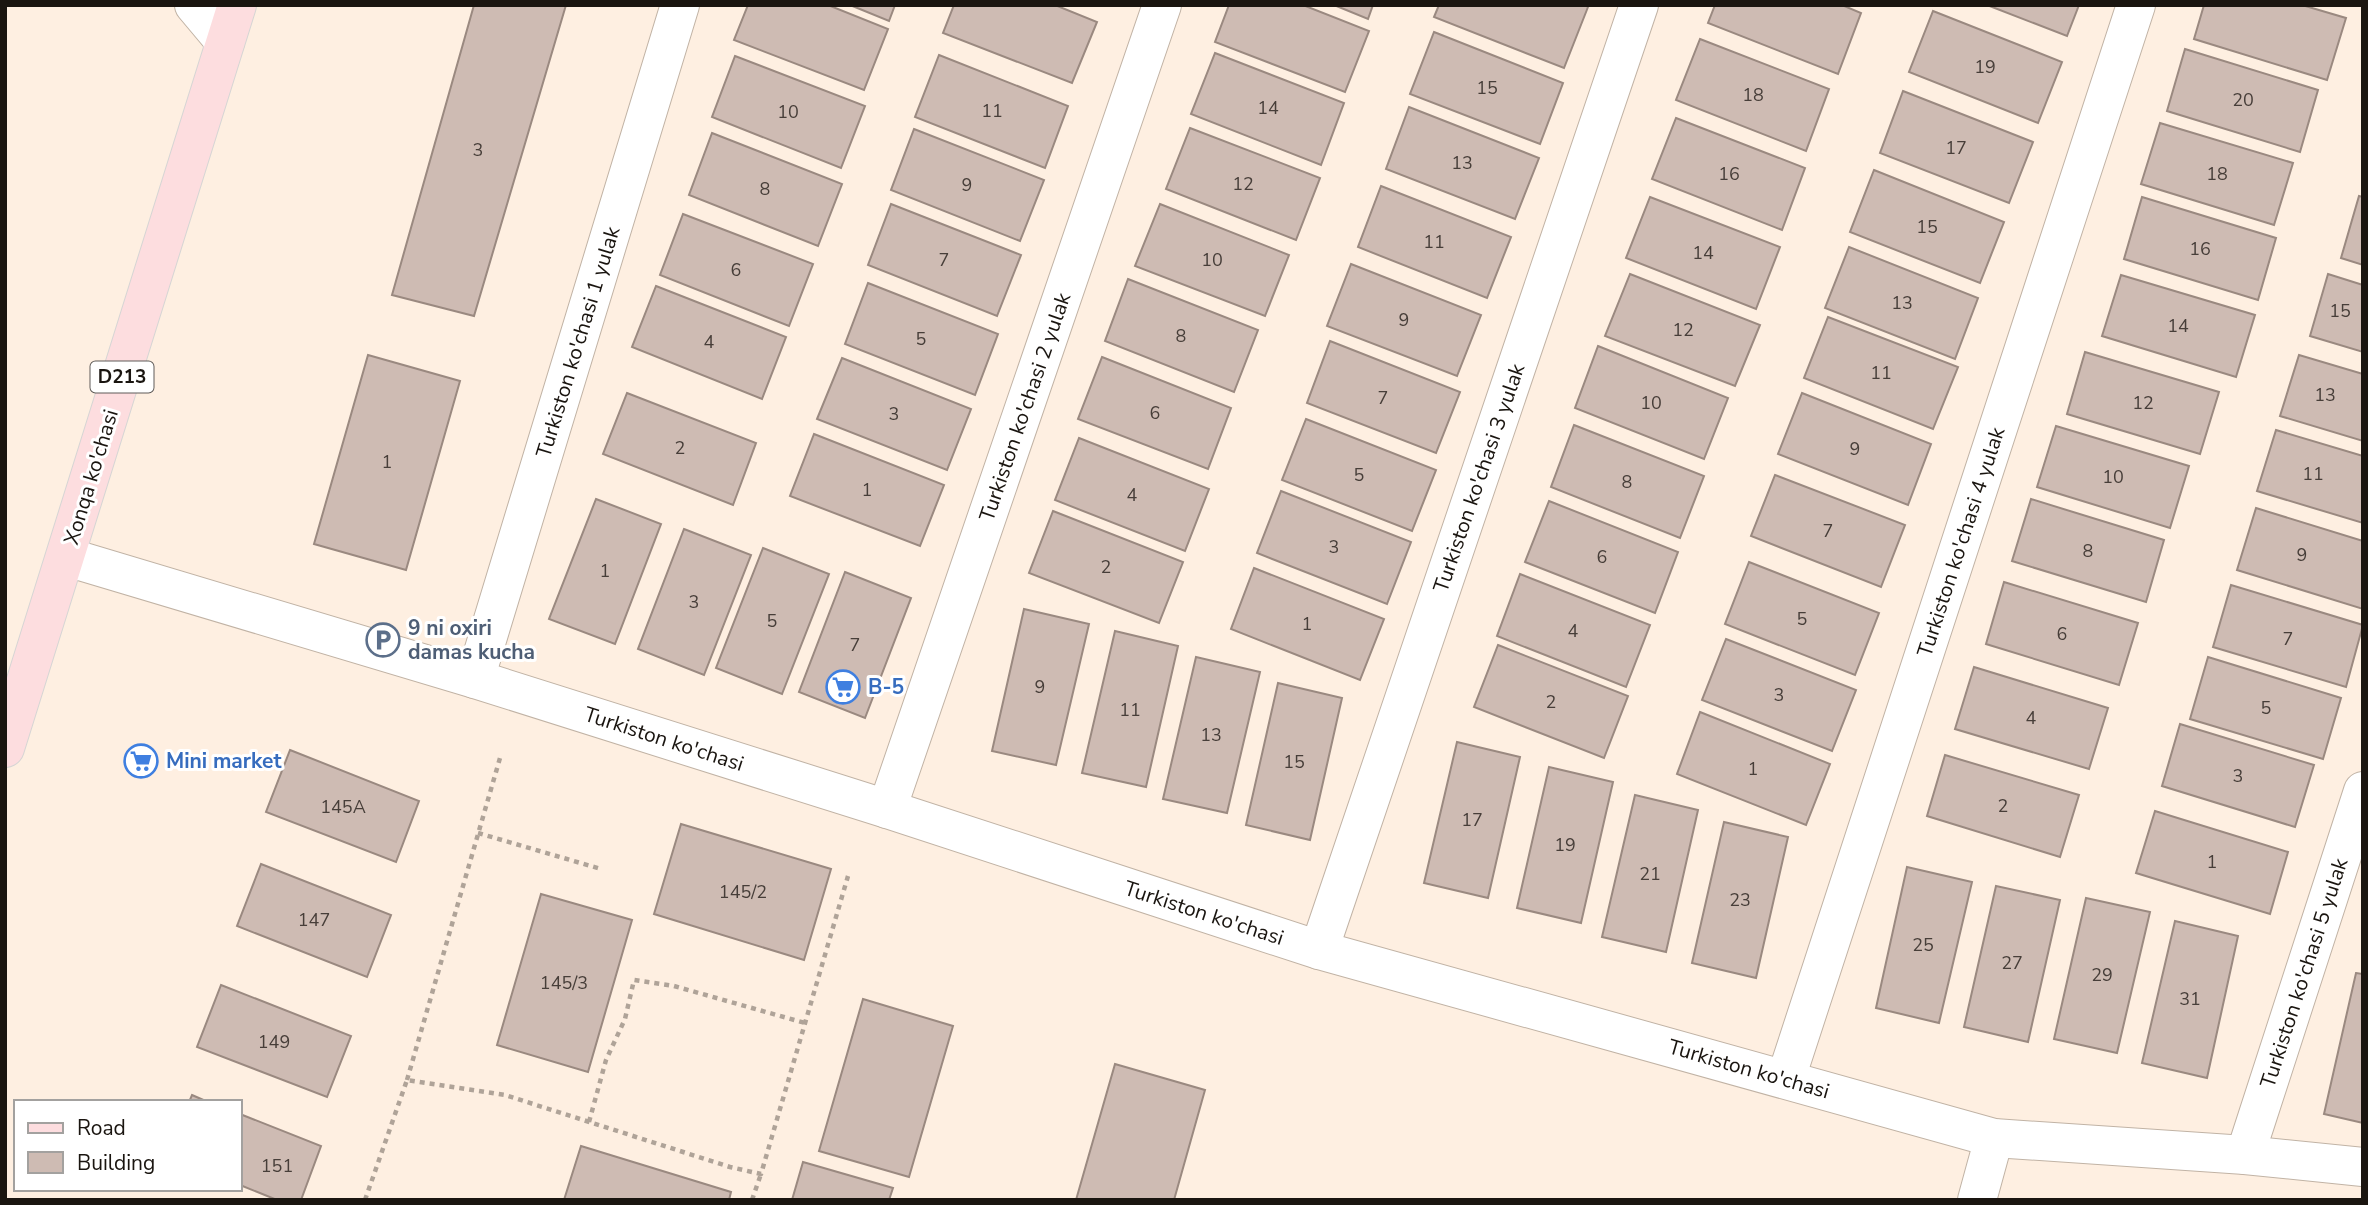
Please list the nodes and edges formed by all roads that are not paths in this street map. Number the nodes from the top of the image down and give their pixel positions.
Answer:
1 (194, 5) edge
2 (237, 5) edge
3 (680, 5) edge
4 (1163, 5) edge
5 (1639, 5) edge
6 (2136, 5) edge
7 (225, 42) junction
8 (66, 557) junction
9 (475, 679) junction
10 (5, 748) edge
11 (2363, 790) edge
12 (887, 809) junction
13 (1319, 950) junction
14 (1786, 1078) junction
15 (1994, 1138) junction
16 (2245, 1155) junction
17 (2363, 1167) edge
18 (1977, 1200) edge

1 - 7 street
2 - 7 main road, Xonqa ko'chasi / D213
3 - 9 street, Turkiston ko'chasi 1 yulak
4 - 12 street, Turkiston ko'chasi 2 yulak
5 - 13 street, Turkiston ko'chasi 3 yulak
6 - 14 street, Turkiston ko'chasi 4 yulak
7 - 8 main road, Xonqa ko'chasi / D213
8 - 9 street, Turkiston ko'chasi
8 - 10 main road, Xonqa ko'chasi / D213
9 - 12 street, Turkiston ko'chasi
11 - 16 street, Turkiston ko'chasi 5 yulak
12 - 13 street, Turkiston ko'chasi
13 - 14 street, Turkiston ko'chasi
14 - 15 street, Turkiston ko'chasi
15 - 16 street, Turkiston ko'chasi
15 - 18 street
16 - 17 street, Turkiston ko'chasi

